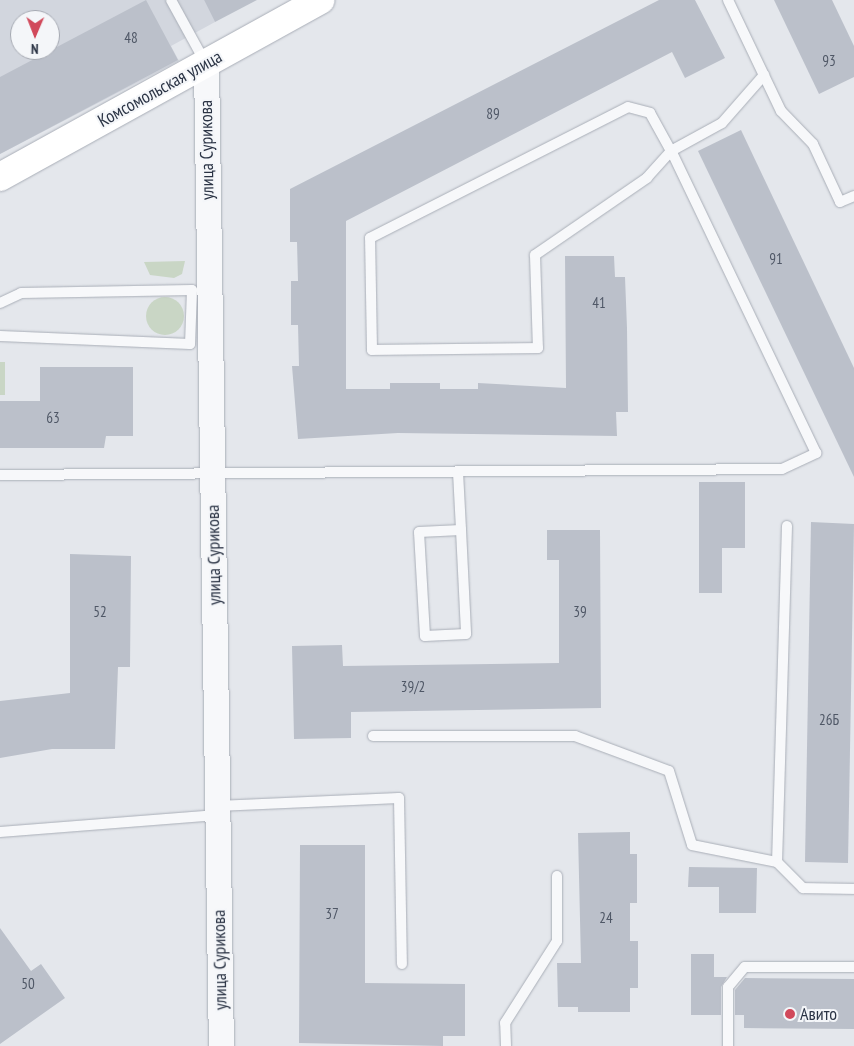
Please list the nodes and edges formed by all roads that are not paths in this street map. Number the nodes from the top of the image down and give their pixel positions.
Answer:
1 (171, 0) edge
2 (320, 0) edge
3 (728, 0) edge
4 (206, 63) junction
5 (764, 75) junction
6 (671, 151) junction
7 (0, 177) edge
8 (854, 196) edge
9 (0, 304) edge
10 (0, 336) edge
11 (458, 472) junction
12 (0, 474) edge
13 (212, 474) junction
14 (787, 526) dead end
15 (461, 530) junction
16 (373, 736) dead end
17 (217, 810) junction
18 (0, 832) edge
19 (777, 862) junction
20 (557, 876) dead end
21 (854, 889) edge
22 (402, 964) dead end
23 (854, 968) edge
24 (221, 1046) edge
25 (506, 1046) edge
26 (728, 1046) edge

1 - 4 lane
2 - 4 main road, Комсомольская улица
3 - 5 lane
4 - 7 main road, Комсомольская улица
4 - 13 street, улица Сурикова
5 - 6 lane
5 - 8 lane
6 - 6 lane
6 - 11 lane
9 - 10 lane
11 - 13 lane
11 - 15 lane
12 - 13 lane
13 - 17 street, улица Сурикова
14 - 19 lane
15 - 15 lane
16 - 19 lane
17 - 18 lane
17 - 22 lane
17 - 24 street, улица Сурикова
19 - 21 lane
20 - 25 lane
23 - 26 lane

